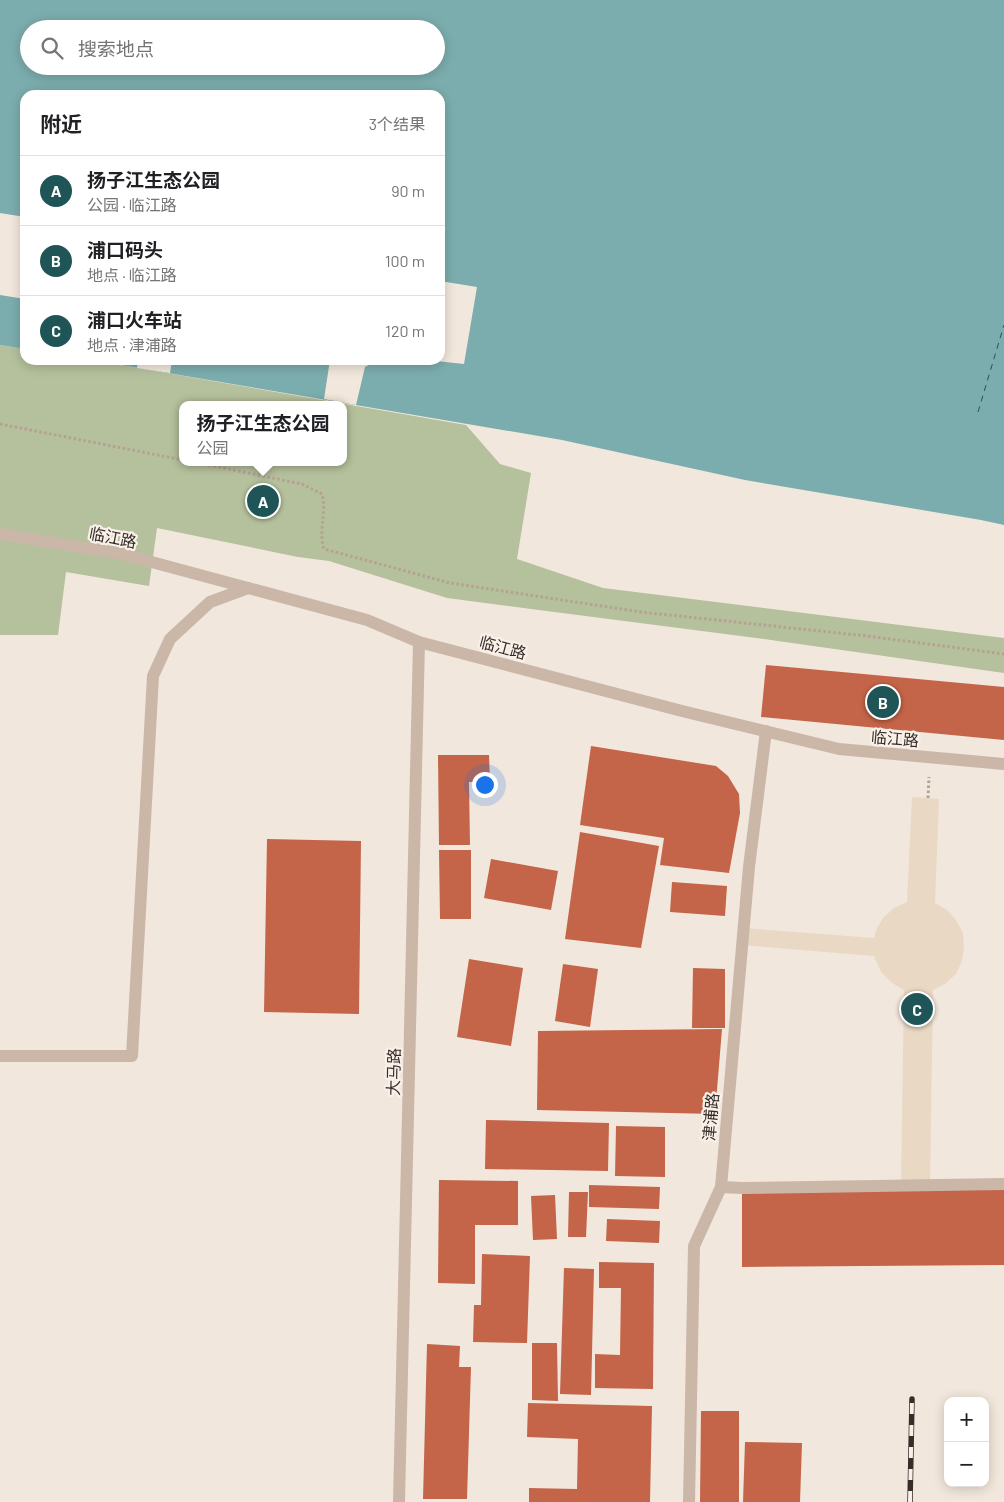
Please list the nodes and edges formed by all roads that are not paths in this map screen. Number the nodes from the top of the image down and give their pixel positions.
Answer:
1 (0, 534) edge
2 (248, 588) junction
3 (419, 642) junction
4 (766, 731) junction
5 (1004, 764) edge
6 (0, 1056) edge
7 (1004, 1184) edge
8 (721, 1187) junction
9 (399, 1502) edge
10 (689, 1502) edge

1 - 2 street, 临江路
2 - 3 street, 临江路
2 - 6 street
3 - 4 street, 临江路
3 - 9 street, 大马路
4 - 5 street, 临江路
4 - 8 street, 津浦路
7 - 8 street
8 - 10 street, 津浦路

